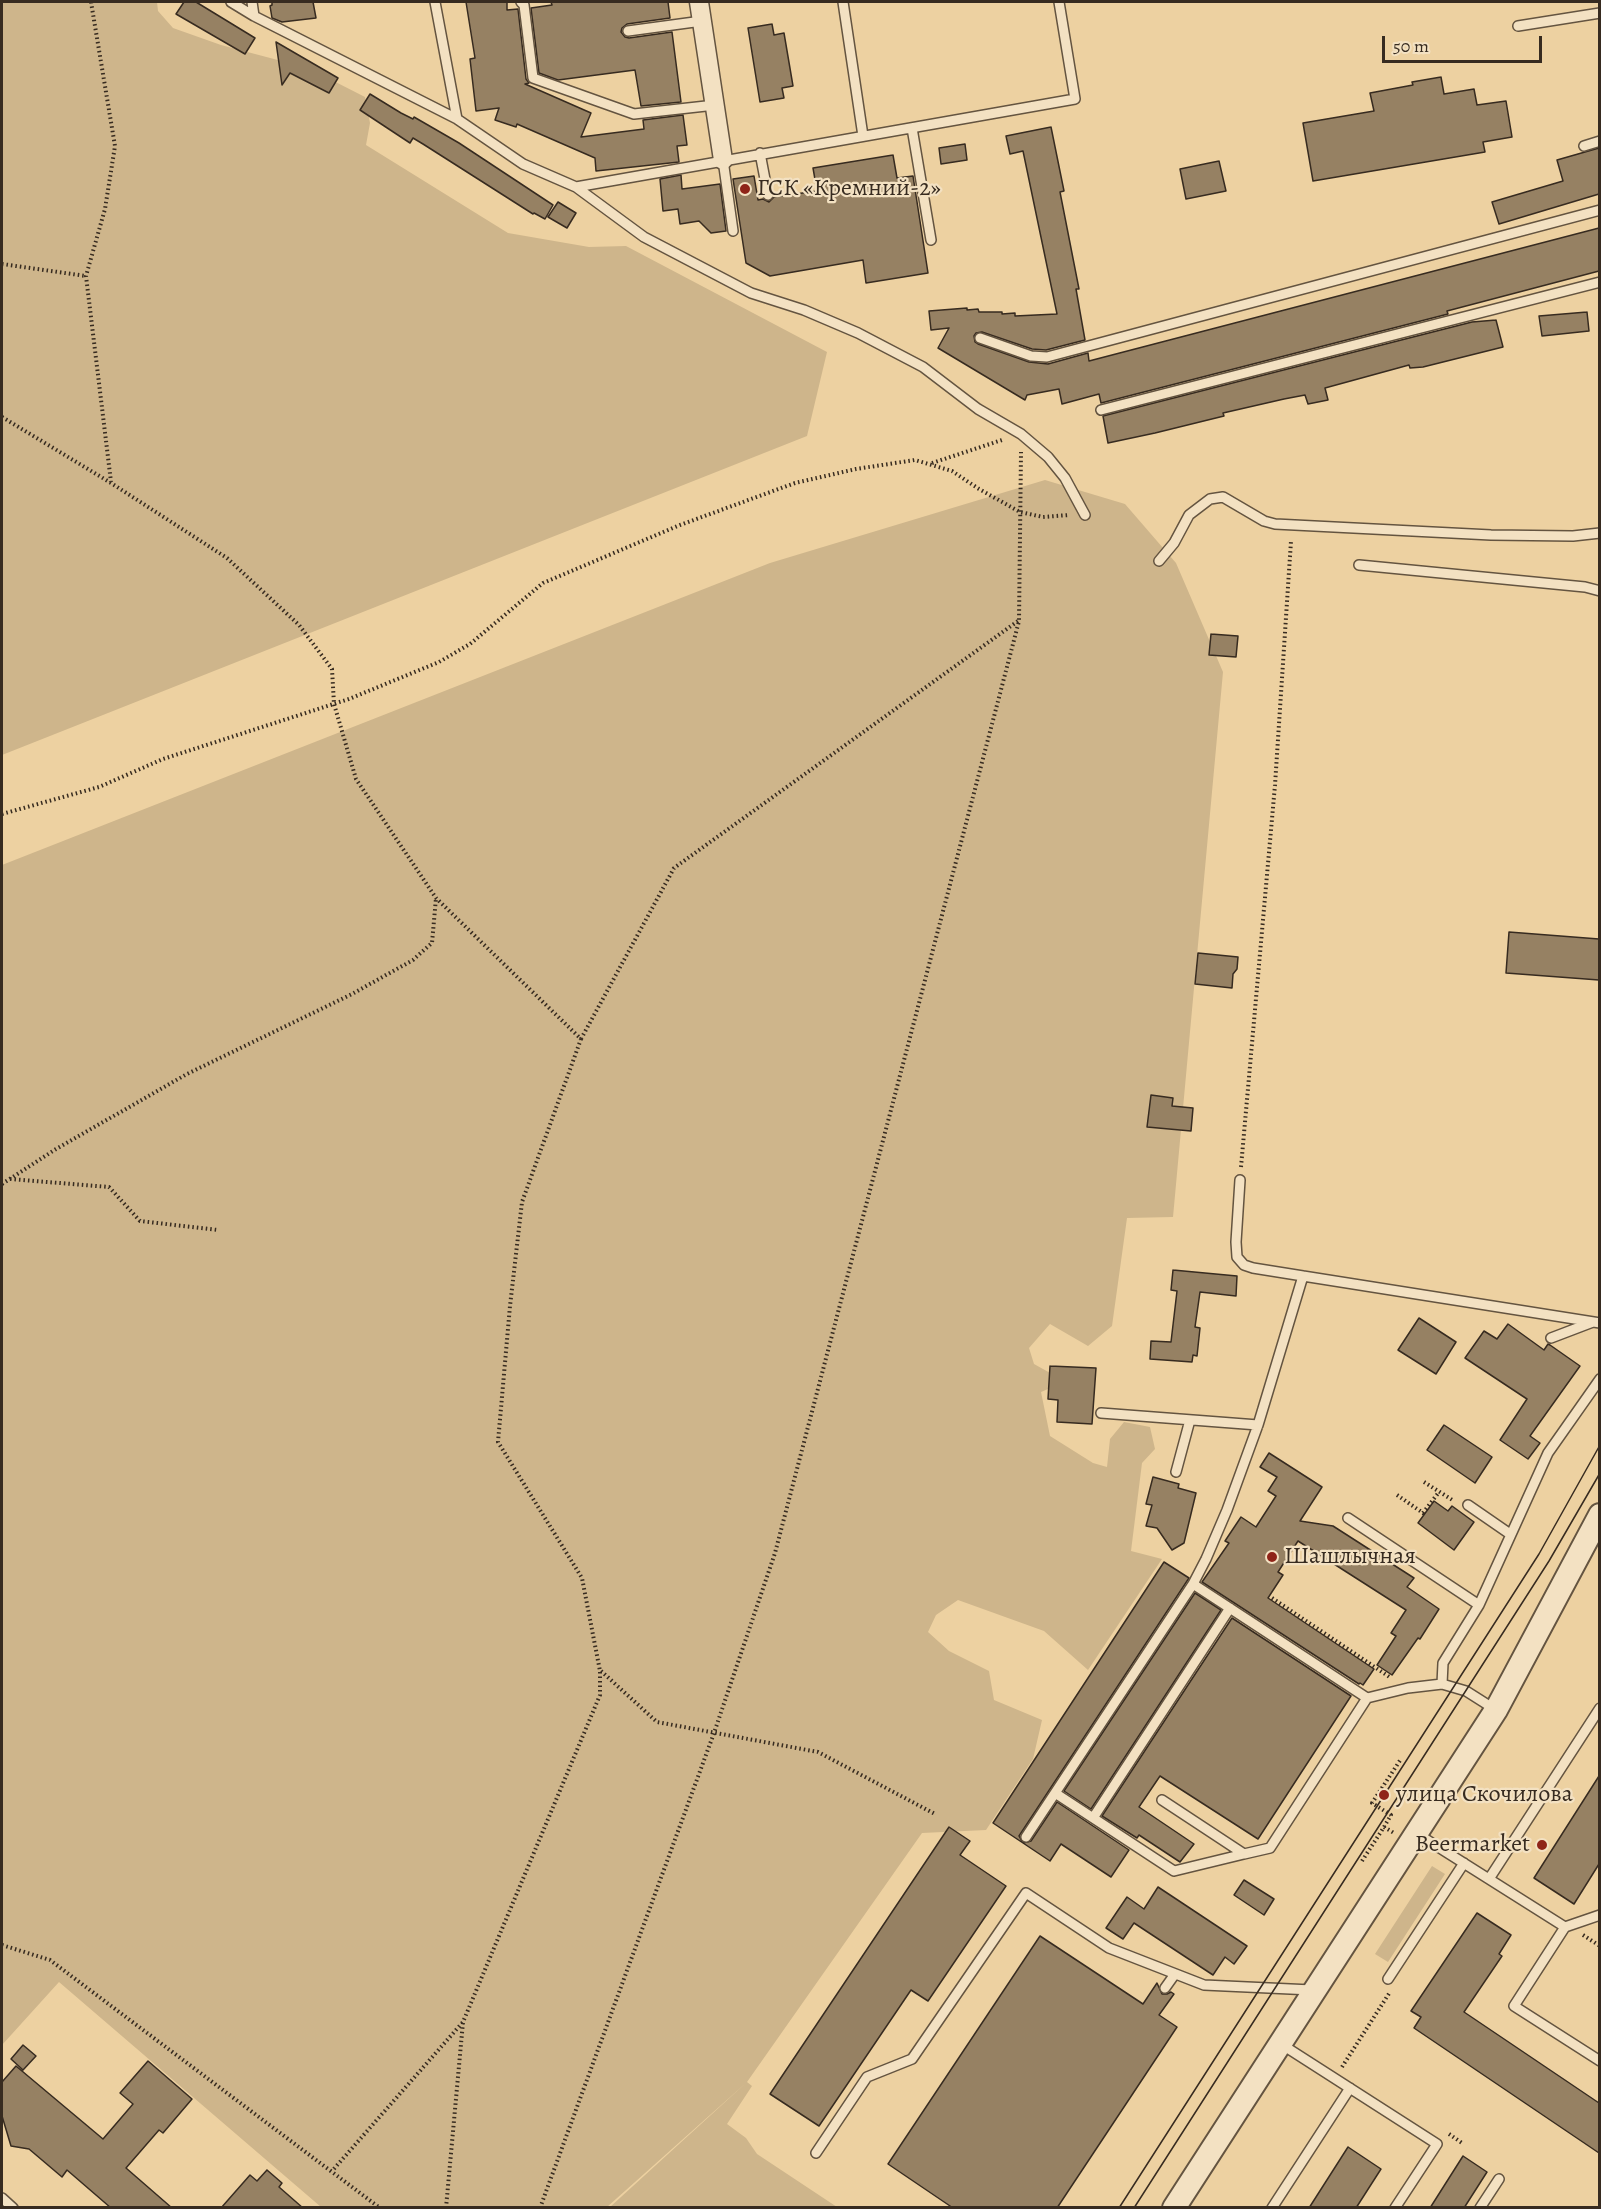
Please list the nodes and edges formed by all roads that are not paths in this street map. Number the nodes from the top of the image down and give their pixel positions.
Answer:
1 (231, 2) edge
2 (252, 2) edge
3 (435, 2) edge
4 (521, 2) edge
5 (699, 2) edge
6 (843, 2) edge
7 (1059, 2) edge
8 (1599, 13) edge
9 (254, 16) junction
10 (702, 21) junction
11 (1518, 26) dead end
12 (628, 31) dead end
13 (715, 105) junction
14 (457, 119) junction
15 (912, 128) junction
16 (863, 136) junction
17 (1599, 141) edge
18 (1584, 146) dead end
19 (760, 153) junction
20 (723, 160) junction
21 (576, 187) junction
22 (768, 195) dead end
23 (1599, 210) edge
24 (733, 231) dead end
25 (931, 240) dead end
26 (1599, 282) edge
27 (980, 338) dead end
28 (1101, 410) dead end
29 (1085, 515) road end
30 (1599, 533) edge
31 (1159, 561) dead end
32 (1359, 565) dead end
33 (1599, 591) edge
34 (1240, 1180) road end
35 (1303, 1276) junction
36 (1596, 1322) edge
37 (1551, 1338) dead end
38 (1599, 1379) edge
39 (1101, 1413) dead end
40 (1190, 1420) junction
41 (1258, 1425) junction
42 (1176, 1472) dead end
43 (1468, 1505) road end
44 (1599, 1515) edge
45 (1348, 1518) dead end
46 (1510, 1534) junction
47 (1193, 1584) junction
48 (1479, 1605) junction
49 (1230, 1608) junction
50 (1442, 1684) junction
51 (1367, 1698) junction
52 (1599, 1708) edge
53 (1496, 1710) junction
54 (1055, 1793) junction
55 (1161, 1800) dead end
56 (1093, 1818) junction
57 (1416, 1833) junction
58 (1026, 1837) dead end
59 (1244, 1854) junction
60 (1464, 1863) junction
61 (1489, 1879) junction
62 (1599, 1915) edge
63 (1565, 1927) junction
64 (1175, 1974) junction
65 (1391, 1983) road end
66 (1165, 1988) dead end
67 (1315, 1990) junction
68 (1280, 2044) junction
69 (1599, 2061) edge
70 (1350, 2088) junction
71 (816, 2153) dead end
72 (1499, 2179) dead end
73 (2, 2198) edge
74 (13, 2208) edge
75 (1174, 2208) edge
76 (1272, 2208) edge
77 (1395, 2208) edge
78 (1480, 2208) edge

1 - 9 lane
2 - 9 lane
3 - 14 lane
4 - 13 lane
5 - 10 street
6 - 16 lane
7 - 15 lane
8 - 11 lane
9 - 14 lane
10 - 12 lane
10 - 13 street
13 - 20 street
14 - 21 lane
15 - 16 lane
15 - 25 lane
16 - 19 lane
17 - 18 lane
19 - 20 lane
19 - 22 lane
20 - 21 lane
20 - 24 lane
21 - 29 lane
23 - 27 lane
26 - 28 lane
30 - 31 lane
32 - 33 lane
34 - 35 lane
35 - 36 lane
35 - 41 lane
36 - 37 lane
38 - 46 lane
39 - 40 lane
40 - 41 lane
40 - 42 lane
41 - 47 lane
43 - 46 lane
44 - 53 street
45 - 48 lane
46 - 48 lane
47 - 49 lane
47 - 54 lane
48 - 50 lane
49 - 51 lane
49 - 56 lane
50 - 51 lane
50 - 53 lane
51 - 59 lane
52 - 61 lane
53 - 57 street
54 - 56 lane
54 - 58 lane
55 - 59 lane
56 - 59 lane
57 - 60 lane
57 - 67 street
60 - 61 lane
60 - 65 lane
61 - 63 lane
62 - 63 lane
63 - 69 lane
64 - 66 lane
64 - 67 lane
64 - 71 lane
67 - 68 street
68 - 70 lane
68 - 75 street
70 - 76 lane
70 - 77 lane
72 - 78 lane
73 - 74 lane

